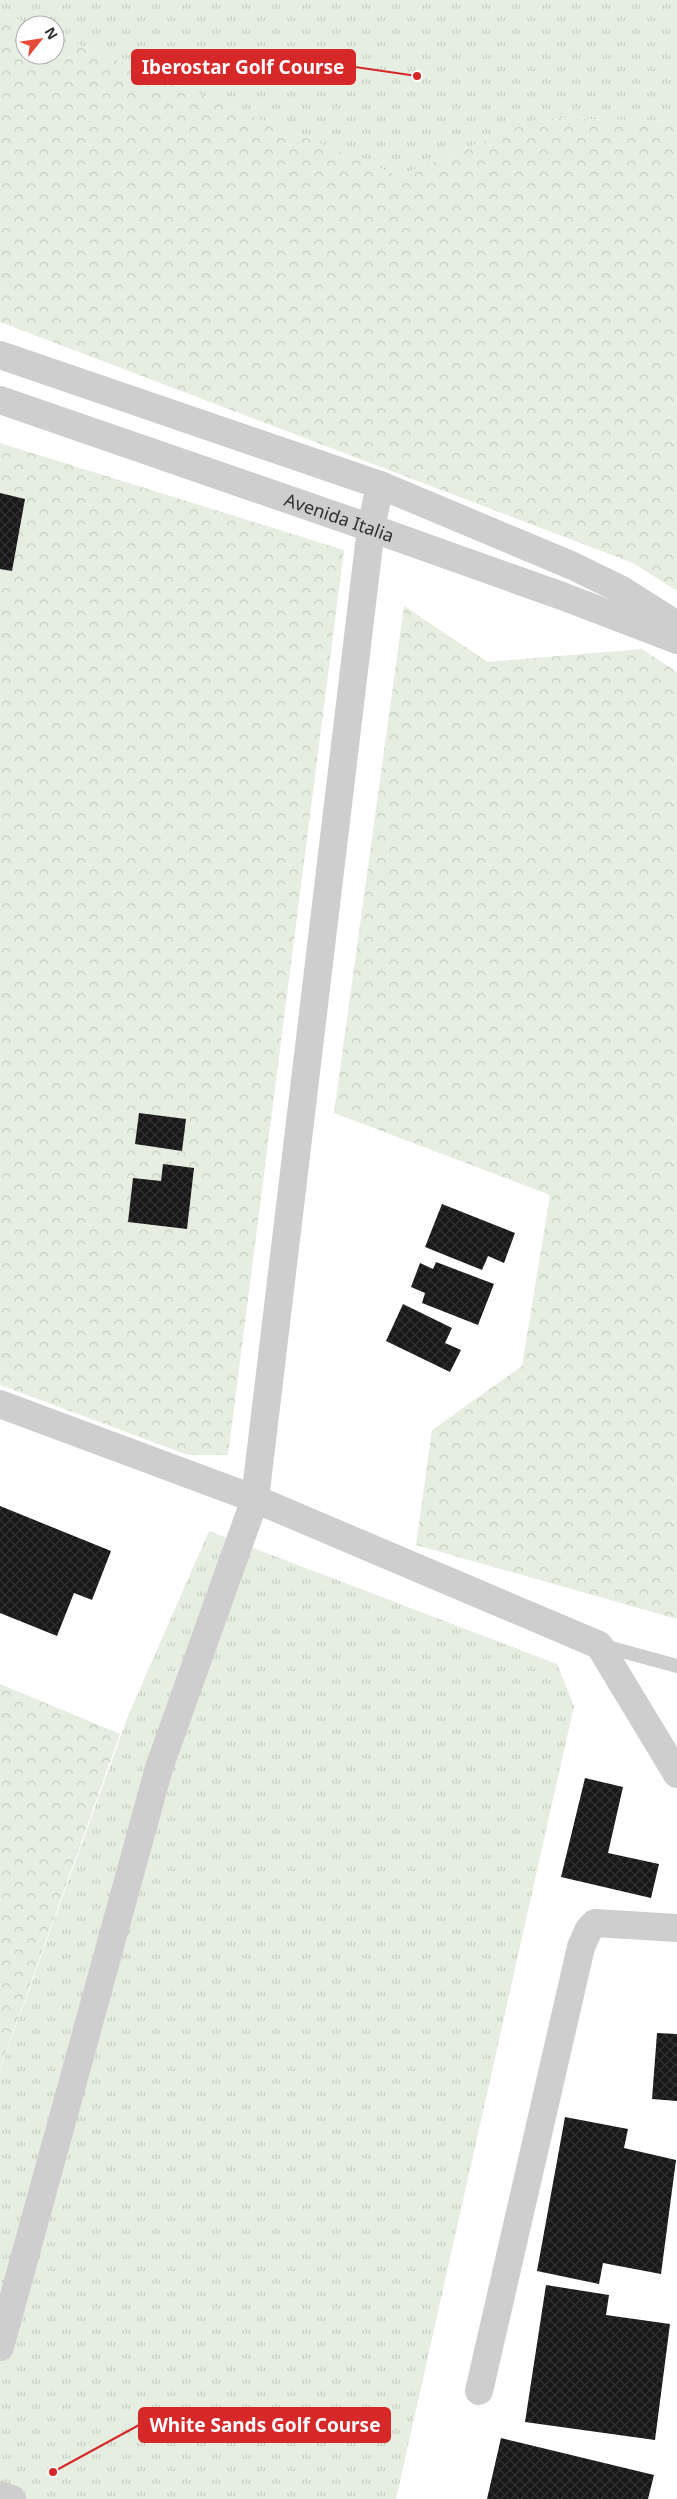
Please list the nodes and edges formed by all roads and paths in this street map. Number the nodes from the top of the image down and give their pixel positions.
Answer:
1 (0, 355) edge
2 (0, 400) edge
3 (380, 485) junction
4 (371, 528) junction
5 (677, 625) edge
6 (677, 640) edge
7 (0, 1404) edge
8 (255, 1499) junction
9 (599, 1645) junction
10 (677, 1666) edge
11 (677, 1774) edge
12 (677, 1928) edge
13 (0, 2348) edge
14 (479, 2391) dead end
15 (0, 2495) edge
16 (12, 2499) edge

1 - 3 street
2 - 4 street, Avenida Italia
3 - 4 street
3 - 5 street
4 - 6 street, Avenida Italia
4 - 8 street
7 - 8 street
8 - 9 street
8 - 13 street
9 - 10 lane
9 - 11 street
12 - 14 street
15 - 16 street

